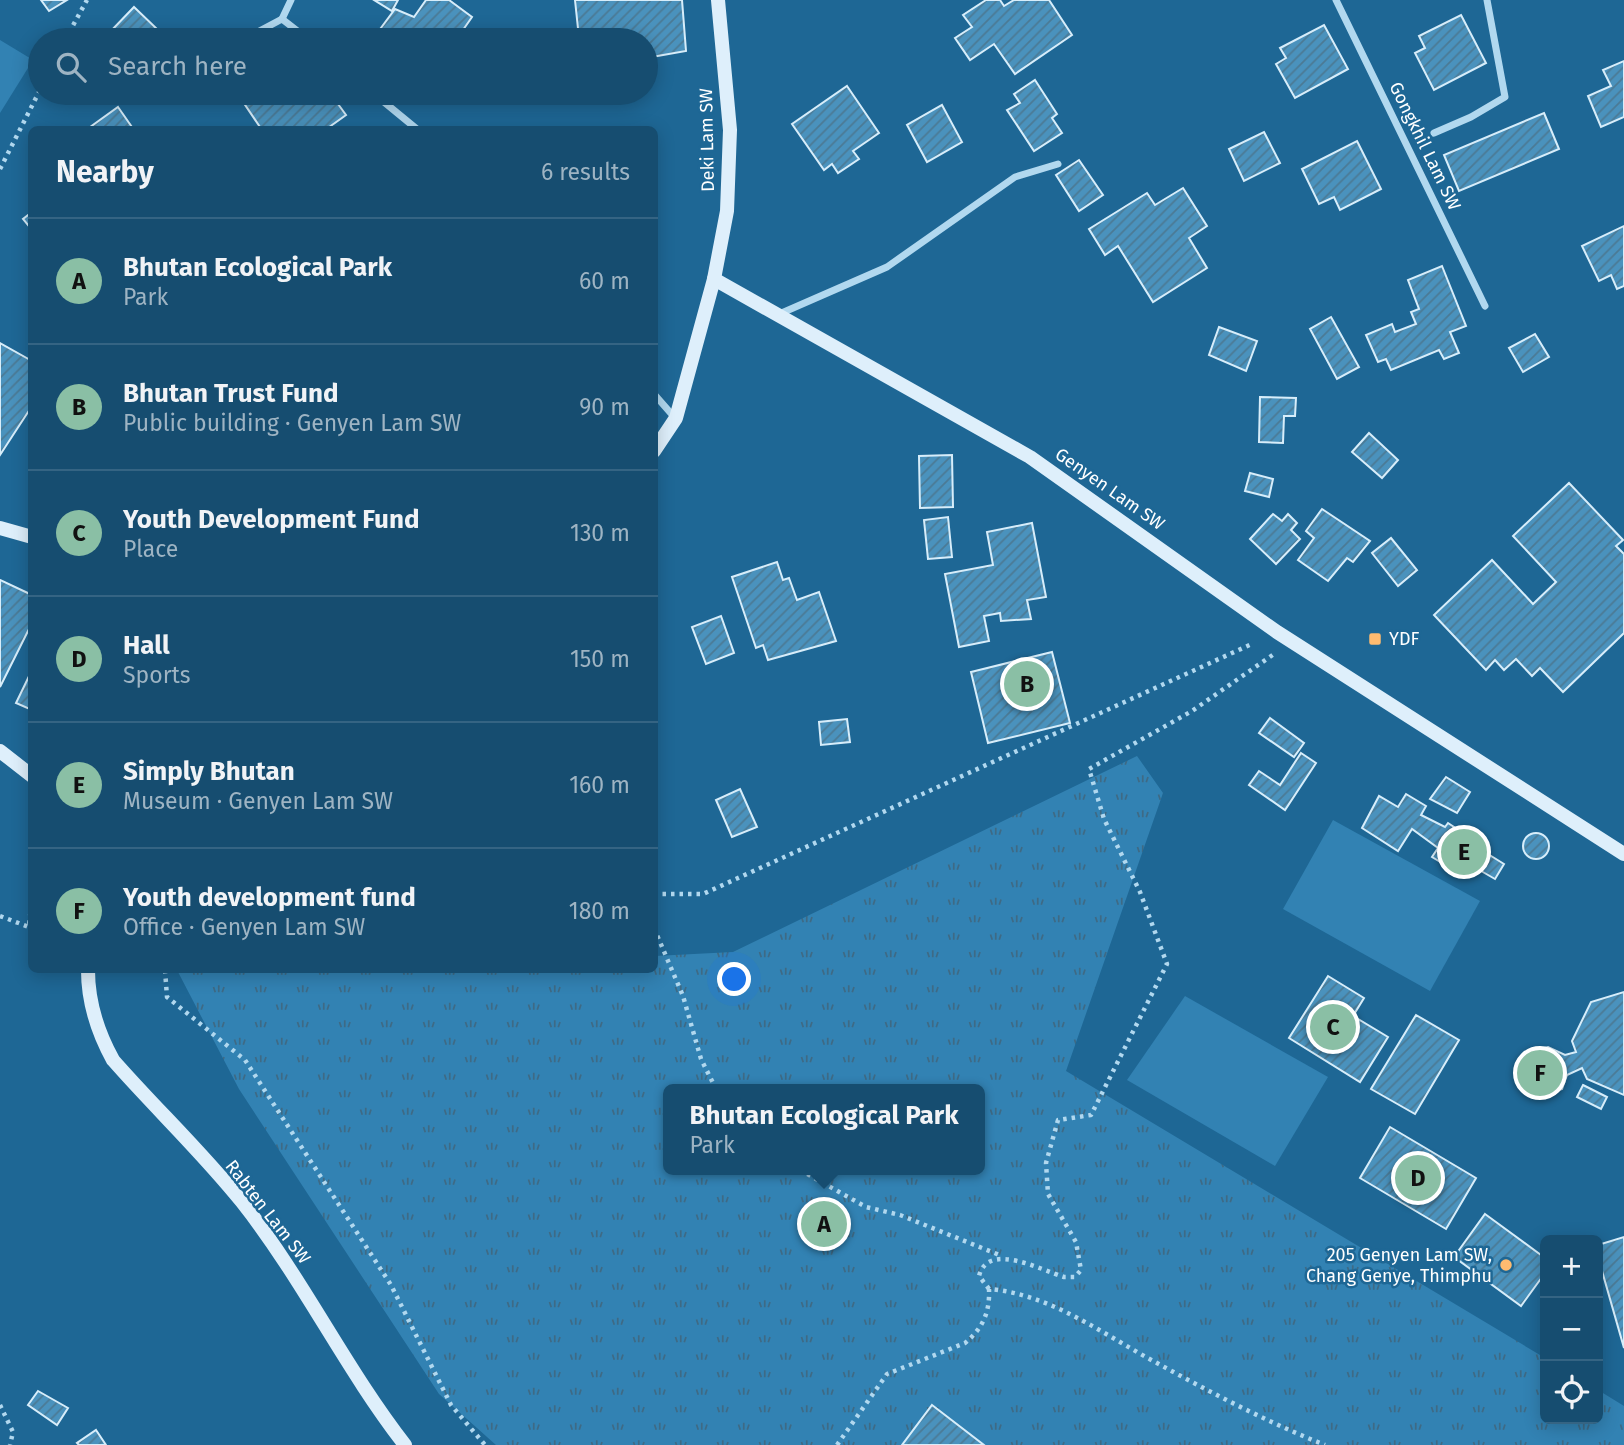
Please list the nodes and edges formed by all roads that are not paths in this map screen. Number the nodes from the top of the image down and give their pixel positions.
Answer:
1 (291, 0) edge
2 (718, 0) edge
3 (1336, 0) edge
4 (1487, 0) edge
5 (282, 19) junction
6 (265, 28) edge
7 (294, 28) edge
8 (388, 105) edge
9 (413, 126) edge
10 (1434, 133) dead end
11 (1058, 164) dead end
12 (714, 279) junction
13 (1485, 306) dead end
14 (777, 316) junction
15 (658, 398) edge
16 (676, 418) junction
17 (658, 445) edge
18 (0, 528) edge
19 (28, 536) edge
20 (0, 751) edge
21 (28, 773) edge
22 (1624, 854) edge
23 (88, 973) edge
24 (405, 1445) edge

1 - 5 street
2 - 12 main road, Deki Lam SW
3 - 13 street, Gongkhil Lam SW
4 - 10 street
5 - 6 street
5 - 7 street
8 - 9 street
11 - 14 street
12 - 14 main road, Genyen Lam SW
12 - 16 main road
14 - 22 main road, Genyen Lam SW
15 - 16 street
16 - 17 main road
18 - 19 main road
20 - 21 main road
23 - 24 main road, Rabten Lam SW

